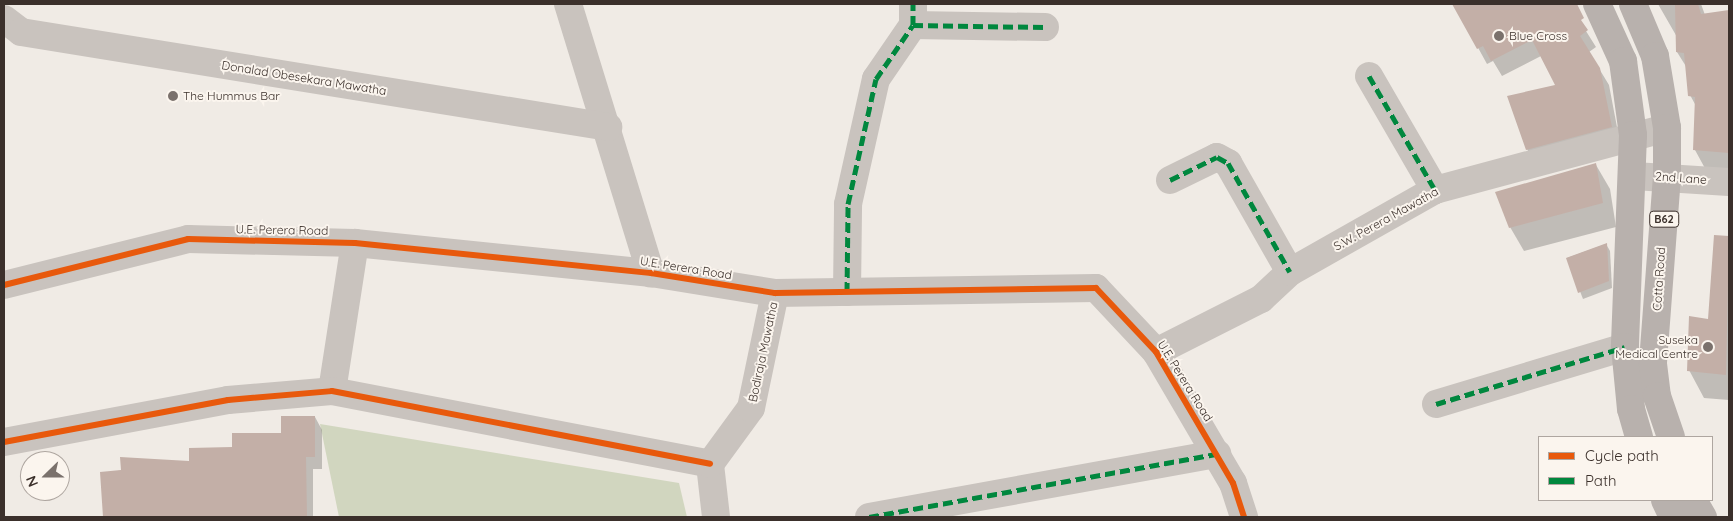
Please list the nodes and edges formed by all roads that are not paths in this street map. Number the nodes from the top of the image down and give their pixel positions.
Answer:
1 (1597, 4) edge
2 (1633, 4) edge
3 (561, 5) edge
4 (913, 14) edge
5 (1045, 27) dead end
6 (10, 29) edge
7 (1368, 76) dead end
8 (608, 127) junction
9 (1667, 128) junction
10 (1634, 135) junction
11 (1634, 176) junction
12 (1667, 176) junction
13 (1170, 180) dead end
14 (1729, 182) edge
15 (1435, 190) junction
16 (355, 243) junction
17 (1290, 272) junction
18 (651, 273) junction
19 (4, 285) edge
20 (847, 292) junction
21 (775, 293) junction
22 (1625, 347) junction
23 (1156, 352) junction
24 (332, 391) junction
25 (1436, 404) dead end
26 (1639, 436) edge
27 (1671, 436) edge
28 (4, 442) edge
29 (1217, 454) junction
30 (710, 464) junction
31 (1665, 501) edge
32 (1694, 501) edge
33 (716, 517) edge
34 (869, 517) edge
35 (1244, 517) edge
36 (1673, 517) edge
37 (1703, 517) edge

1 - 10 main road, B62
2 - 9 main road, Cotta Road / B62
3 - 8 street
4 - 5 street
4 - 20 street
6 - 8 street, Donalad Obesekara Mawatha
7 - 15 street
8 - 18 street
9 - 10 street, S.W. Perera Mawatha
9 - 12 main road, Cotta Road / B62
10 - 11 main road, B62
10 - 15 street, S.W. Perera Mawatha
11 - 12 street, 2nd Lane
11 - 22 main road, B62
12 - 14 street, 2nd Lane
12 - 27 main road, Cotta Road / B62
13 - 17 street
15 - 17 street, S.W. Perera Mawatha
16 - 18 street, U.E. Perera Road
16 - 19 street, U.E. Perera Road
16 - 24 street
17 - 23 street, S.W. Perera Mawatha
18 - 21 street, U.E. Perera Road
20 - 21 street, U.E. Perera Road
20 - 23 street, U.E. Perera Road
21 - 30 street, Bodiraja Mawatha
22 - 25 street
22 - 26 main road, B62
23 - 29 street, U.E. Perera Road
24 - 28 street
24 - 30 street
29 - 34 street
29 - 35 street, U.E. Perera Road
30 - 33 street
31 - 36 main road
32 - 37 main road

